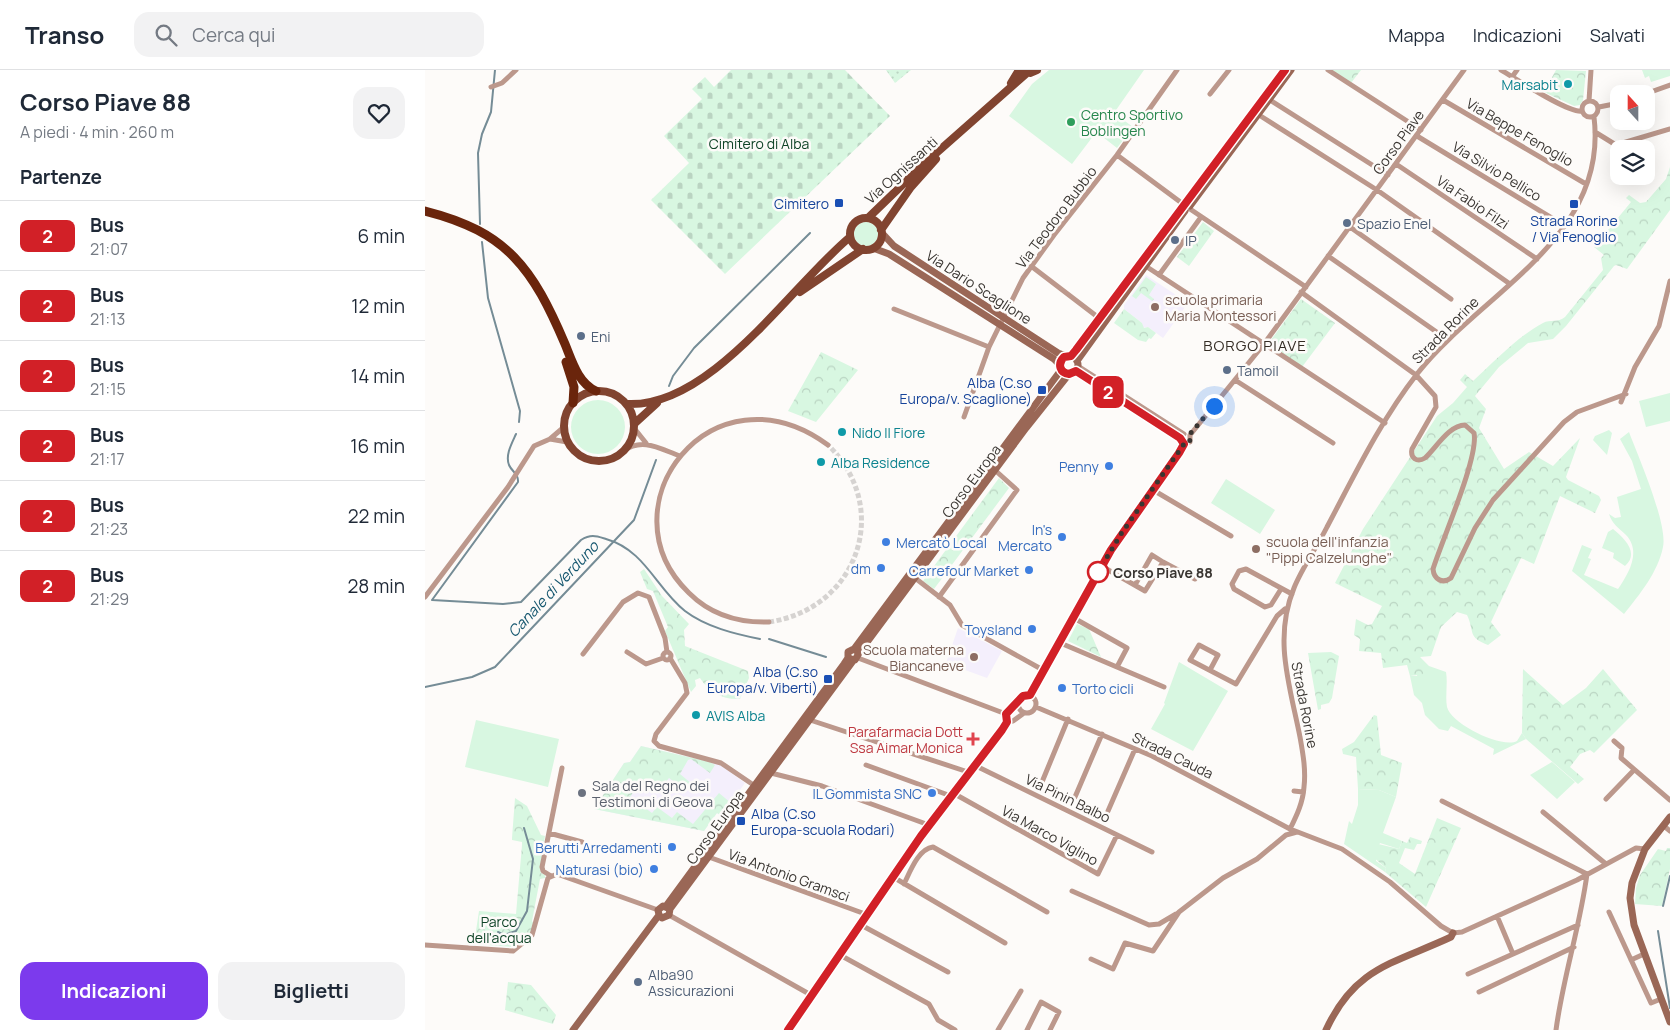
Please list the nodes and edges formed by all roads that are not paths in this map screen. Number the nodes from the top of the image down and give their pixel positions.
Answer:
1 (516, 70) edge
2 (1037, 70) edge
3 (1177, 70) edge
4 (1229, 70) edge
5 (1285, 70) edge
6 (1291, 70) edge
7 (1328, 70) edge
8 (1464, 70) edge
9 (1501, 70) edge
10 (1517, 70) edge
11 (1591, 70) edge
12 (1022, 71) edge
13 (1512, 77) junction
14 (1670, 85) edge
15 (491, 87) dead end
16 (1655, 90) edge
17 (1210, 94) dead end
18 (1270, 100) junction
19 (1443, 100) junction
20 (1589, 101) junction
21 (1610, 105) edge
22 (1599, 107) junction
23 (1582, 111) junction
24 (1259, 115) junction
25 (1594, 117) junction
26 (1670, 129) edge
27 (1421, 130) junction
28 (1595, 132) junction
29 (1417, 136) junction
30 (950, 142) junction
31 (1117, 155) junction
32 (1396, 164) junction
33 (1388, 175) junction
34 (1586, 184) junction
35 (1377, 190) junction
36 (1186, 207) junction
37 (425, 211) edge
38 (425, 216) edge
39 (1201, 217) junction
40 (868, 218) junction
41 (1565, 226) junction
42 (1350, 227) junction
43 (882, 232) junction
44 (850, 237) junction
45 (873, 248) junction
46 (863, 250) junction
47 (1328, 256) junction
48 (1537, 259) junction
49 (1144, 265) junction
50 (1031, 266) junction
51 (1159, 275) junction
52 (1670, 281) edge
53 (1510, 284) junction
54 (1306, 286) junction
55 (1301, 292) junction
56 (1451, 299) dead end
57 (788, 300) junction
58 (894, 308) dead end
59 (1099, 318) junction
60 (1001, 321) junction
61 (1448, 340) junction
62 (1264, 344) junction
63 (989, 348) junction
64 (1073, 364) junction
65 (1060, 368) junction
66 (1416, 376) junction
67 (1235, 380) junction
68 (595, 391) junction
69 (1626, 394) junction
70 (662, 399) junction
71 (573, 402) junction
72 (1621, 402) dead end
73 (627, 404) junction
74 (964, 417) dead end
75 (1385, 423) junction
76 (564, 426) junction
77 (634, 426) junction
78 (1184, 436) junction
79 (550, 439) junction
80 (567, 442) junction
81 (646, 443) junction
82 (1333, 443) dead end
83 (828, 444) tunnel mouth
84 (1184, 444) junction
85 (623, 451) junction
86 (680, 456) junction
87 (997, 472) dead end
88 (1153, 490) junction
89 (1231, 536) dead end
90 (1163, 562) junction
91 (1101, 566) junction
92 (915, 578) junction
93 (1195, 579) dead end
94 (1135, 585) junction
95 (1281, 589) junction
96 (1292, 594) junction
97 (425, 597) edge
98 (939, 597) junction
99 (1286, 608) junction
100 (1072, 617) junction
101 (769, 622) tunnel mouth
102 (1058, 642) junction
103 (627, 652) dead end
104 (667, 652) junction
105 (583, 654) dead end
106 (854, 656) junction
107 (663, 658) junction
108 (671, 658) junction
109 (1117, 667) junction
110 (1043, 670) junction
111 (1210, 670) junction
112 (1164, 688) dead end
113 (1030, 695) junction
114 (1018, 701) junction
115 (1036, 707) junction
116 (1024, 713) junction
117 (1006, 714) junction
118 (1068, 719) junction
119 (811, 720) junction
120 (1007, 722) junction
121 (1102, 734) junction
122 (1614, 740) dead end
123 (1135, 749) junction
124 (867, 765) dead end
125 (974, 765) junction
126 (562, 768) dead end
127 (1633, 770) junction
128 (968, 772) junction
129 (771, 773) junction
130 (1042, 782) dead end
131 (755, 786) junction
132 (1295, 791) dead end
133 (1303, 792) junction
134 (952, 794) junction
135 (1075, 798) dead end
136 (1606, 799) dead end
137 (1670, 800) edge
138 (1442, 802) dead end
139 (1109, 811) dead end
140 (1543, 812) dead end
141 (1670, 817) edge
142 (929, 825) junction
143 (1290, 829) junction
144 (1667, 829) edge
145 (1297, 832) junction
146 (549, 833) junction
147 (1117, 835) junction
148 (582, 842) dead end
149 (1645, 850) junction
150 (1153, 852) dead end
151 (706, 856) junction
152 (1605, 864) junction
153 (1587, 874) junction
154 (551, 876) junction
155 (893, 877) junction
156 (904, 884) junction
157 (1072, 891) dead end
158 (664, 912) junction
159 (1047, 912) dead end
160 (1179, 912) junction
161 (1609, 912) dead end
162 (868, 915) junction
163 (1497, 916) junction
164 (861, 924) junction
165 (1578, 925) junction
166 (1453, 933) junction
167 (1005, 942) dead end
168 (425, 945) edge
169 (1574, 947) junction
170 (1513, 954) junction
171 (1644, 954) junction
172 (840, 955) junction
173 (1091, 959) dead end
174 (1631, 960) junction
175 (948, 972) dead end
176 (1469, 974) dead end
177 (1021, 991) dead end
178 (1479, 992) dead end
179 (811, 996) junction
180 (1661, 999) junction
181 (1668, 1010) edge
182 (1670, 1022) edge
183 (573, 1030) edge
184 (579, 1030) edge
185 (788, 1030) edge
186 (955, 1030) edge
187 (998, 1030) edge
188 (1027, 1030) edge
189 (1049, 1030) edge
190 (1326, 1030) edge
191 (1556, 1030) edge

1 - 15 street
2 - 12 main road
3 - 31 street, Via Teodoro Bubbio
4 - 17 street
5 - 36 main road, Corso Europa
6 - 18 main road, Corso Europa
7 - 27 street
8 - 19 street, Corso Piave
9 - 13 street
10 - 13 street
11 - 20 street
12 - 30 main road, Via Ognissanti
13 - 23 street
14 - 16 street
18 - 24 main road, Corso Europa
18 - 33 street
19 - 27 street, Corso Piave
19 - 34 street, Via Beppe Fenoglio
20 - 22 street
20 - 23 street
21 - 22 street
22 - 25 street
23 - 25 street
24 - 35 street
24 - 36 main road, Corso Europa
25 - 28 street, Strada Rorine
26 - 28 street
27 - 29 street, Corso Piave
28 - 34 street, Strada Rorine
29 - 32 street, Corso Piave
29 - 41 street, Via Silvio Pellico
30 - 40 main road, Via Ognissanti
30 - 43 main road, Via Ognissanti
31 - 36 street
31 - 50 street, Via Teodoro Bubbio
32 - 33 street, Corso Piave
32 - 48 street, Via Fabio Filzi
33 - 35 street, Corso Piave
34 - 41 street, Strada Rorine
35 - 42 street, Corso Piave
35 - 53 street
36 - 39 street
36 - 49 main road, Corso Europa
37 - 68 highway
38 - 71 highway
39 - 51 street
39 - 54 street
40 - 43 main road
40 - 44 main road
41 - 48 street, Strada Rorine
42 - 47 street, Corso Piave
42 - 56 street
43 - 45 main road
43 - 60 main road, Via Dario Scaglione
44 - 46 main road
44 - 57 main road
45 - 46 main road
45 - 60 main road, Via Dario Scaglione
46 - 57 main road
47 - 54 street, Corso Piave
47 - 61 street
48 - 53 street, Strada Rorine
49 - 51 street
49 - 59 main road, Corso Europa
49 - 64 main road, Corso Europa
50 - 59 street
50 - 60 street, Via Teodoro Bubbio
51 - 62 street
52 - 69 street
53 - 61 street, Strada Rorine
54 - 55 street, Corso Piave
55 - 62 street, Corso Piave
55 - 66 street
57 - 70 main road
58 - 63 street
59 - 64 main road, Corso Europa
60 - 63 street, Via Teodoro Bubbio
60 - 64 main road, Via Dario Scaglione
60 - 65 main road, Via Dario Scaglione
61 - 66 street, Strada Rorine
62 - 67 street, Corso Piave
62 - 75 street
63 - 74 street, Via Teodoro Bubbio
64 - 65 main road, Via Dario Scaglione
64 - 65 main road, Corso Europa
64 - 78 street, Via Dario Scaglione
64 - 92 main road, Corso Europa
65 - 106 main road, Corso Europa
66 - 69 street
66 - 75 street, Strada Rorine
67 - 78 street, Corso Piave
67 - 82 street
68 - 71 main road
68 - 73 main road
69 - 72 street
70 - 73 main road
70 - 77 main road
71 - 76 main road
73 - 77 main road
75 - 96 street, Strada Rorine
76 - 79 street
76 - 80 main road
77 - 81 street
77 - 85 main road
78 - 84 street
78 - 84 street, Corso Piave
79 - 80 street
79 - 97 street
80 - 85 main road
81 - 85 street
81 - 86 street
83 - 86 street
84 - 88 street, Corso Piave
86 - 101 street
87 - 98 street, Corso Europa
88 - 89 street
88 - 91 street, Corso Piave
90 - 93 street
90 - 94 street
90 - 94 street
91 - 94 street
91 - 100 street, Corso Piave
92 - 98 street
92 - 106 main road, Corso Europa
95 - 95 street
95 - 96 street
96 - 99 street, Strada Rorine
98 - 110 street
99 - 111 street
99 - 133 street, Strada Rorine
100 - 102 street, Corso Piave
100 - 109 street
102 - 109 street
102 - 110 street, Corso Piave
103 - 107 street
104 - 105 street
104 - 107 street
104 - 108 street
106 - 117 street
106 - 119 main road, Corso Europa
106 - 131 main road, Corso Europa
107 - 108 street
108 - 131 street
109 - 112 street
110 - 113 street, Corso Piave
111 - 111 street
113 - 114 street
113 - 115 street
114 - 116 street
114 - 117 street
115 - 116 street
115 - 118 street, Strada Cauda
116 - 120 street
117 - 120 street
118 - 121 street, Strada Cauda
118 - 130 street
119 - 128 street
119 - 129 main road, Corso Europa
120 - 125 street
121 - 123 street, Strada Cauda
121 - 135 street
122 - 127 street
123 - 139 street
123 - 143 street, Strada Cauda
124 - 134 street
125 - 128 street
125 - 147 street, Via Pinin Balbo
126 - 146 street
127 - 136 street
127 - 137 street
128 - 134 street
129 - 142 street
129 - 151 main road, Corso Europa
131 - 151 main road, Corso Europa
132 - 133 street
133 - 143 street, Strada Rorine
134 - 142 street
134 - 147 street, Via Marco Viglino
138 - 153 street
140 - 152 street
141 - 144 main road
142 - 155 street
143 - 145 street, Strada Cauda
144 - 149 main road
145 - 160 street
145 - 166 street, Strada Cauda
146 - 148 street
146 - 154 street
147 - 150 street, Via Pinin Balbo
149 - 152 street
149 - 171 main road
151 - 158 main road, Corso Europa
151 - 162 street, Via Antonio Gramsci
152 - 153 street
153 - 163 street
153 - 165 street
154 - 158 street
154 - 168 street
155 - 156 street
155 - 162 street
156 - 159 street
156 - 167 street
157 - 160 street
158 - 179 street
158 - 183 main road, Corso Europa
158 - 184 main road, Corso Europa
160 - 173 street
161 - 174 street
162 - 164 street
163 - 166 street
163 - 170 street
164 - 172 street
164 - 175 street
165 - 169 street
165 - 170 street
166 - 190 main road
169 - 178 street
169 - 191 street
170 - 176 street
171 - 174 street
171 - 180 main road
172 - 179 street
172 - 186 street
174 - 180 street
177 - 187 street
179 - 185 street
180 - 181 main road
181 - 182 main road
188 - 189 street

